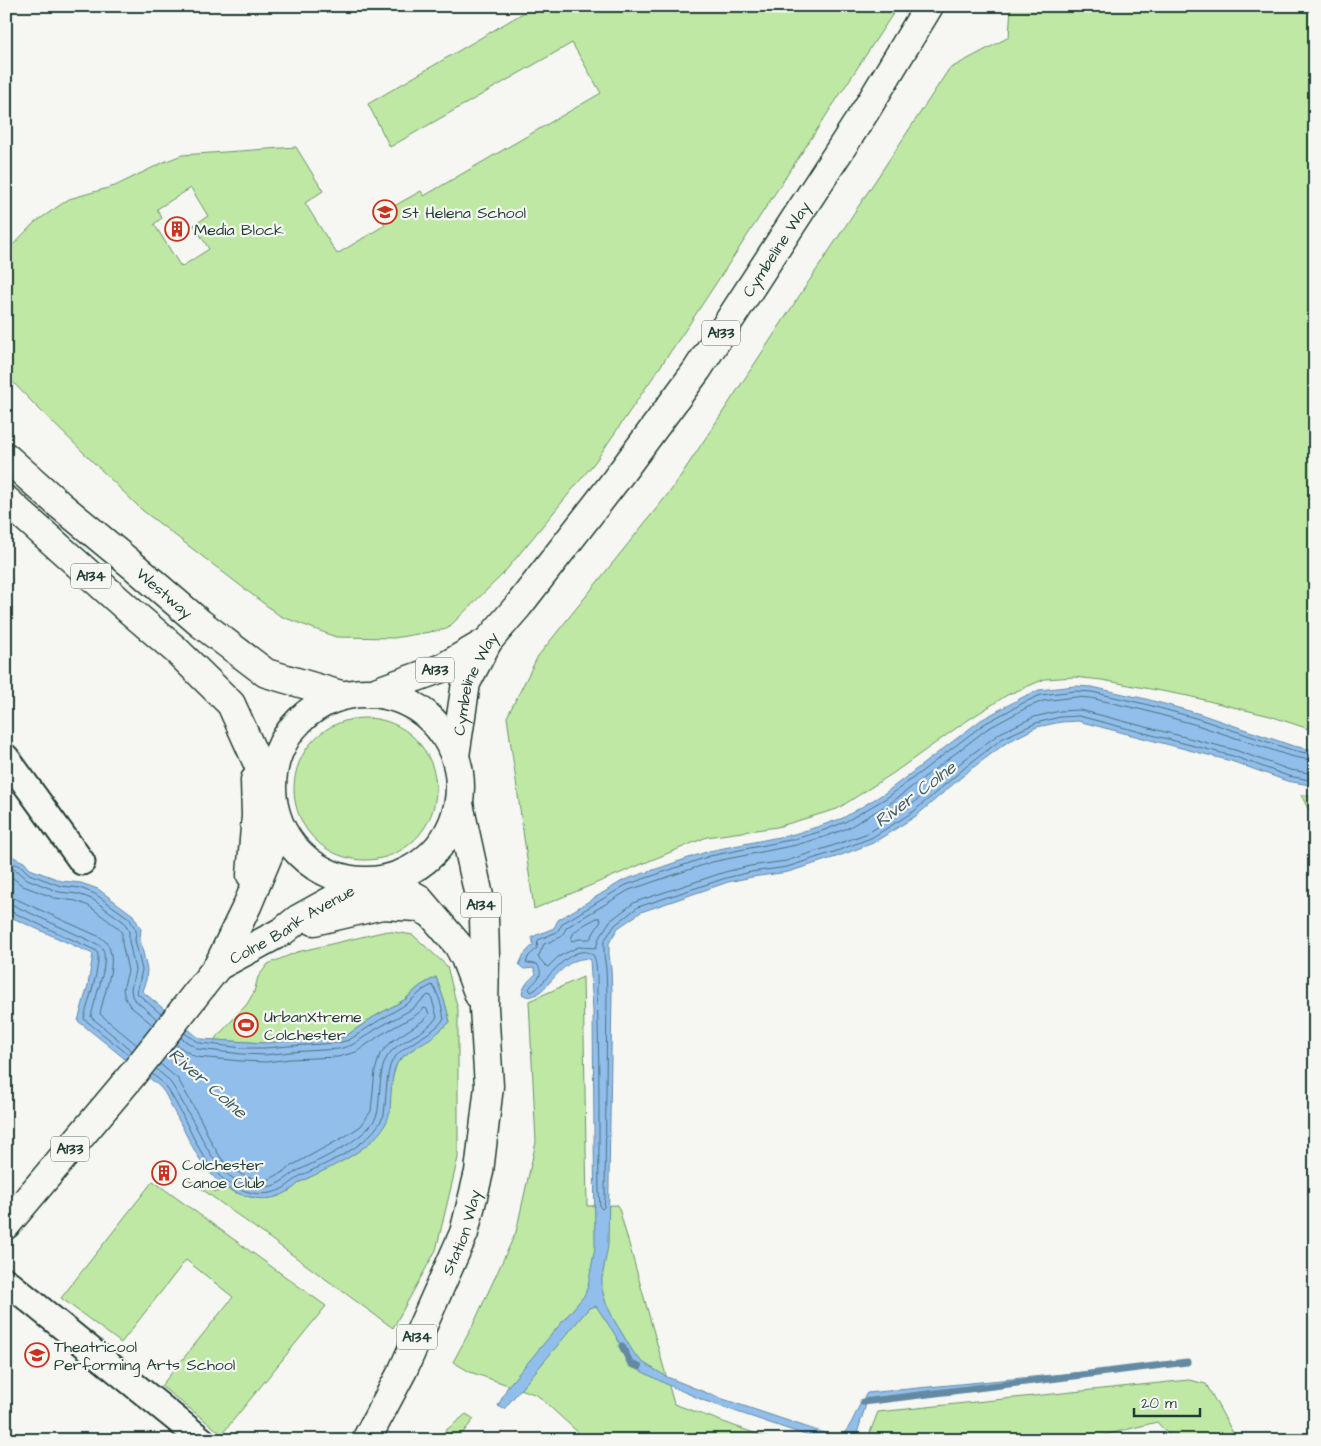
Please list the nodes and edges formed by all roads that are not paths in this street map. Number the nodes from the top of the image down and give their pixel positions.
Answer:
1 (929, 6) edge
2 (6, 457) edge
3 (6, 500) edge
4 (488, 641) junction
5 (378, 691) junction
6 (341, 695) junction
7 (252, 750) junction
8 (455, 756) junction
9 (6, 757) edge
10 (271, 793) junction
11 (459, 804) junction
12 (280, 827) junction
13 (82, 862) dead end
14 (376, 881) junction
15 (247, 906) junction
16 (432, 913) junction
17 (283, 931) junction
18 (218, 966) junction
19 (484, 1008) junction
20 (6, 1225) edge
21 (6, 1281) edge
22 (202, 1440) edge
23 (366, 1440) edge

1 - 4 main road, Cymbeline Way / A133
2 - 6 main road, Westway / A134
3 - 7 main road, A134
4 - 5 main road, Cymbeline Way / A133
4 - 8 main road, Cymbeline Way / A133
5 - 6 main road, A134
5 - 8 main road, A134
6 - 10 main road, A134
7 - 10 main road, A134
7 - 15 main road
8 - 11 main road, A134
9 - 13 street
10 - 12 main road, A134
11 - 14 main road, A134
11 - 19 main road, Station Way / A134
12 - 14 main road, A134
12 - 15 main road, Colne Bank Avenue / A133
14 - 16 main road, Station Way / A134
14 - 17 main road, Colne Bank Avenue / A133
15 - 18 main road, Colne Bank Avenue / A133
16 - 17 main road
16 - 19 main road, Station Way / A134
17 - 18 main road, Colne Bank Avenue / A133
18 - 20 main road, Colne Bank Avenue / A133
19 - 23 main road, Station Way / A134
21 - 22 street

